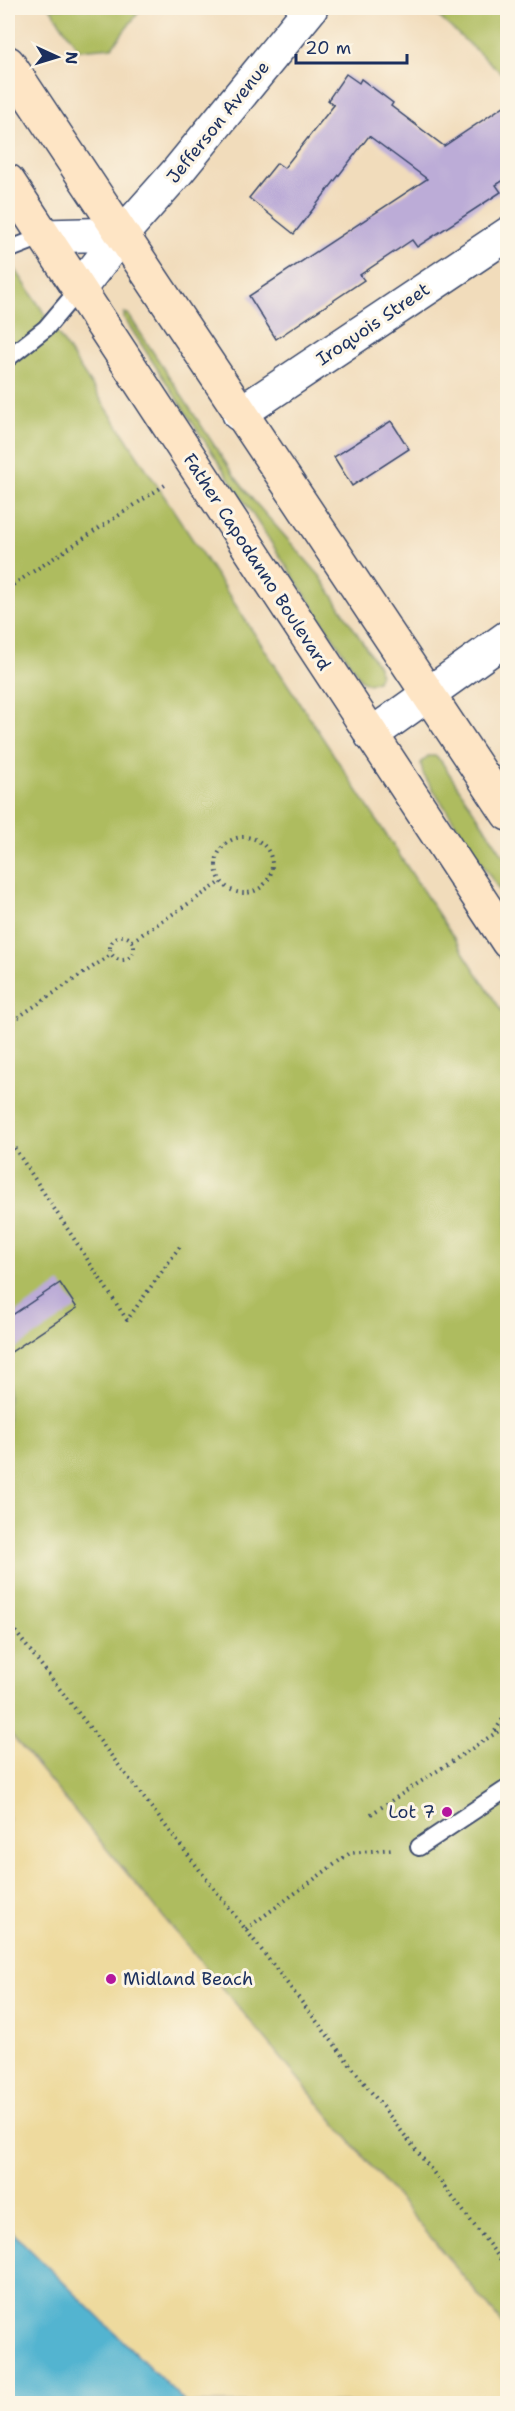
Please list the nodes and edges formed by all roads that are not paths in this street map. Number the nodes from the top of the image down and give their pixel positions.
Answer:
1 (311, 8) edge
2 (8, 63) edge
3 (8, 181) edge
4 (122, 234) junction
5 (507, 234) edge
6 (44, 236) junction
7 (8, 250) edge
8 (80, 290) junction
9 (8, 358) edge
10 (239, 414) junction
11 (507, 637) edge
12 (428, 694) junction
13 (371, 735) junction
14 (507, 814) edge
15 (507, 942) edge
16 (507, 1788) edge
17 (419, 1847) road end

1 - 4 street, Jefferson Avenue
2 - 4 main road
3 - 6 main road, Father Capodanno Boulevard
4 - 6 street
4 - 8 street, Jefferson Avenue
4 - 10 main road
5 - 10 street, Iroquois Street
6 - 7 lane
6 - 8 main road, Father Capodanno Boulevard
8 - 9 lane
8 - 13 main road, Father Capodanno Boulevard
10 - 12 main road
11 - 12 street
12 - 13 street
12 - 14 main road
13 - 15 main road, Father Capodanno Boulevard
16 - 17 lane

